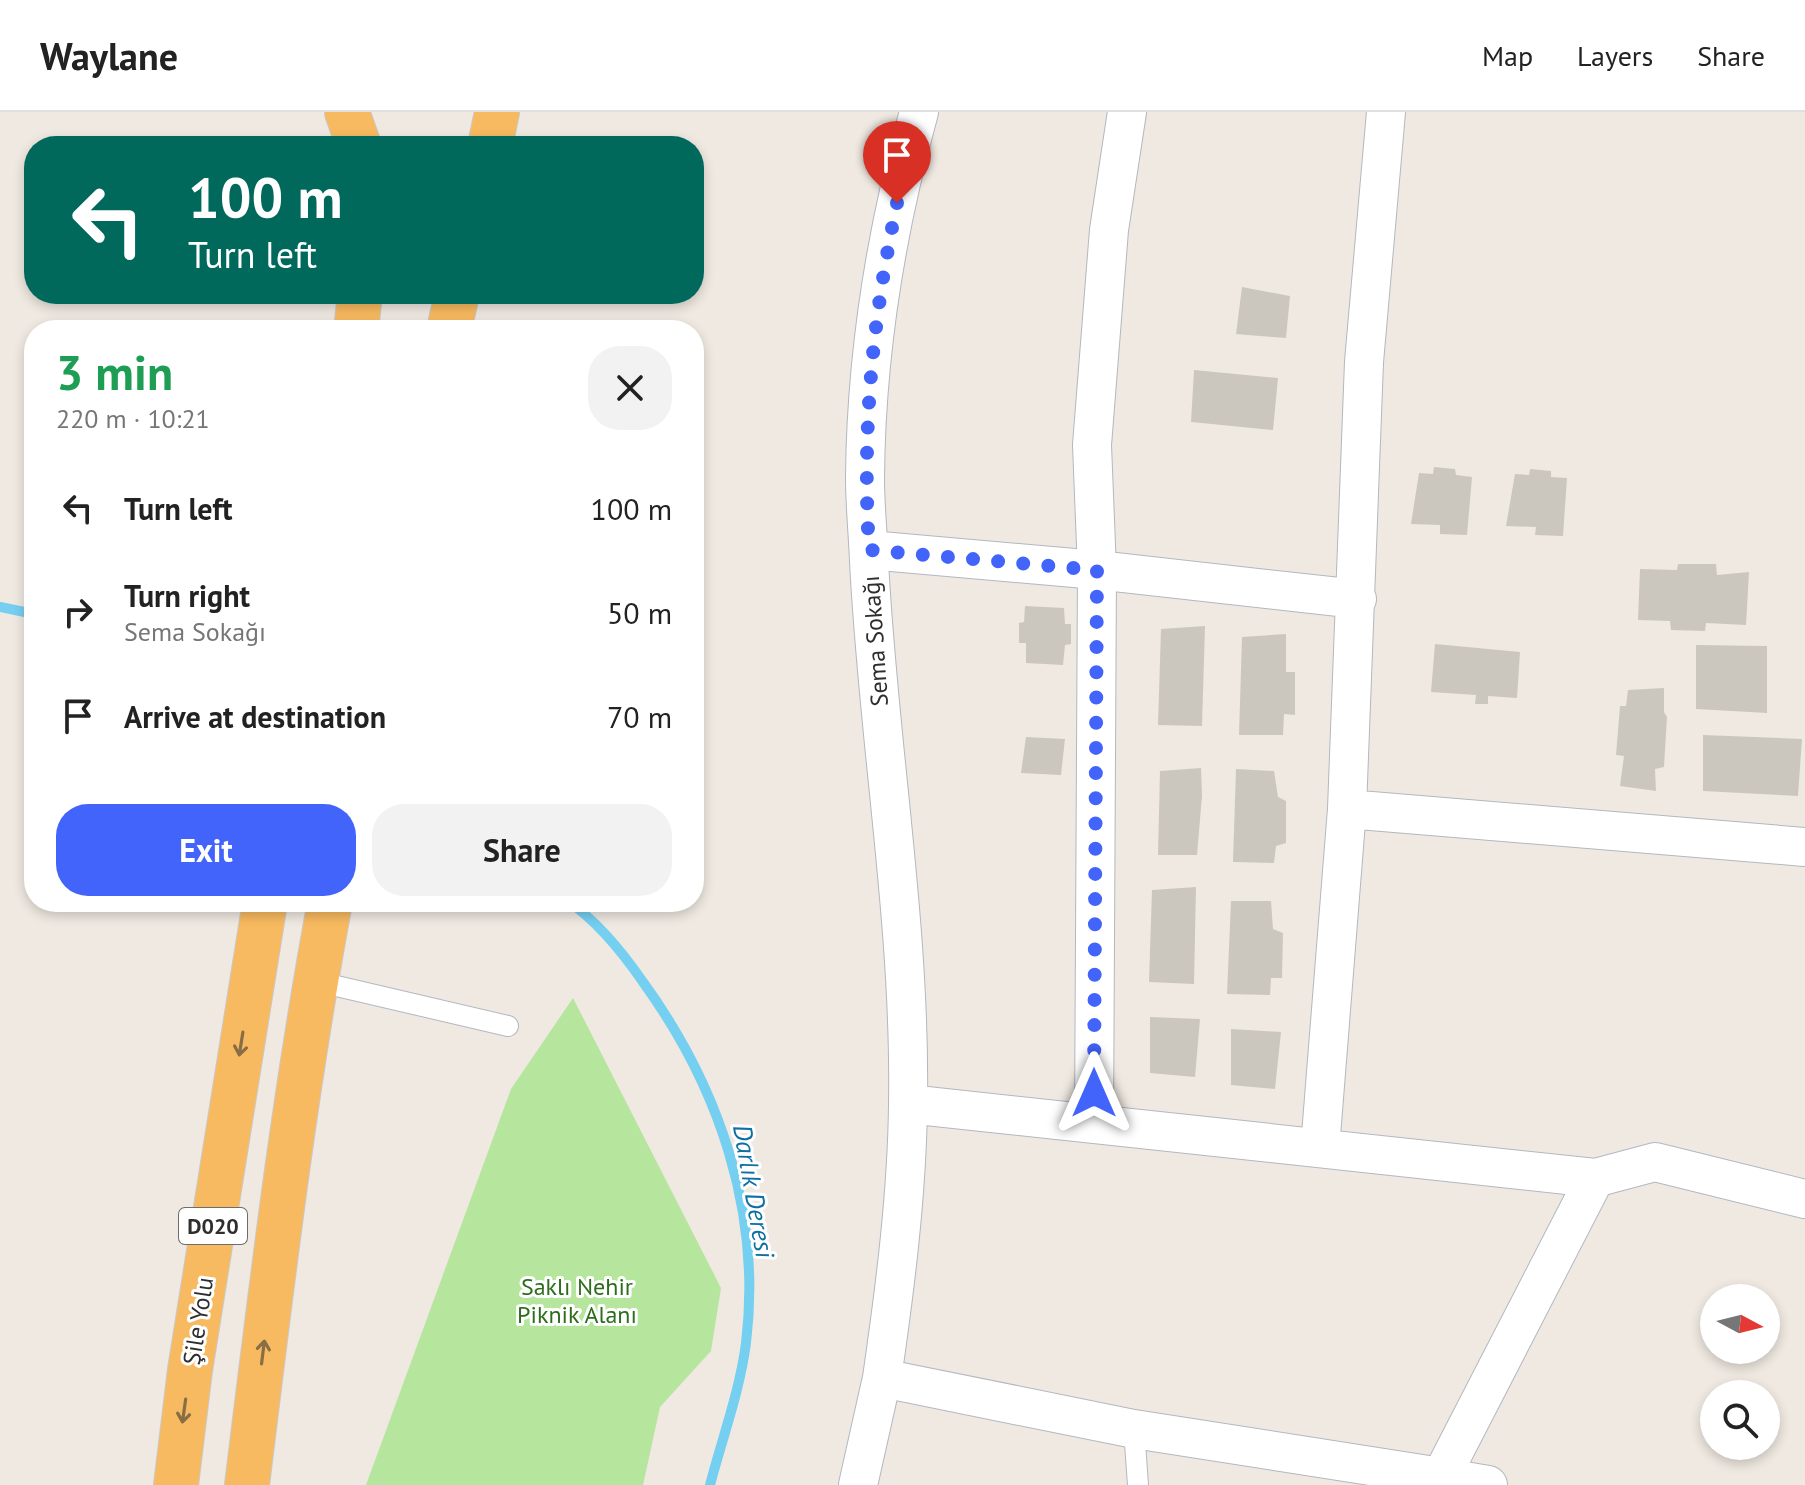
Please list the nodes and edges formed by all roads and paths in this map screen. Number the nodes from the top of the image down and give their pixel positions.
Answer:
1 (347, 112) edge
2 (372, 112) edge
3 (919, 112) edge
4 (1127, 112) edge
5 (1386, 112) edge
6 (355, 136) edge
7 (372, 136) edge
8 (869, 550) junction
9 (1097, 570) junction
10 (1357, 599) junction
11 (1347, 809) junction
12 (1805, 847) edge
13 (263, 912) edge
14 (328, 912) edge
15 (315, 981) junction
16 (508, 1026) dead end
17 (908, 1104) junction
18 (1094, 1124) junction
19 (1320, 1148) junction
20 (1595, 1178) junction
21 (1805, 1199) edge
22 (882, 1378) junction
23 (1134, 1429) junction
24 (1440, 1481) edge
25 (176, 1485) edge
26 (247, 1485) edge
27 (858, 1485) edge
28 (1138, 1485) edge
29 (1488, 1485) edge

1 - 6 highway
2 - 7 highway
3 - 8 street, Sema Sokağı
4 - 9 street
5 - 10 street
8 - 9 street
8 - 17 street, Sema Sokağı
9 - 10 street
9 - 18 street
10 - 11 street
11 - 12 street
11 - 19 street
13 -> 25 highway, Şile Yolu / D020
14 - 15 highway, D020
15 - 16 lane
26 -> 15 highway, D020
17 - 18 street
17 - 22 street, Sema Sokağı
18 - 19 street
19 - 20 street
20 - 21 street
20 - 24 street
22 - 23 street
22 - 27 street, Sema Sokağı
23 - 24 street
23 - 28 lane
24 - 29 street

